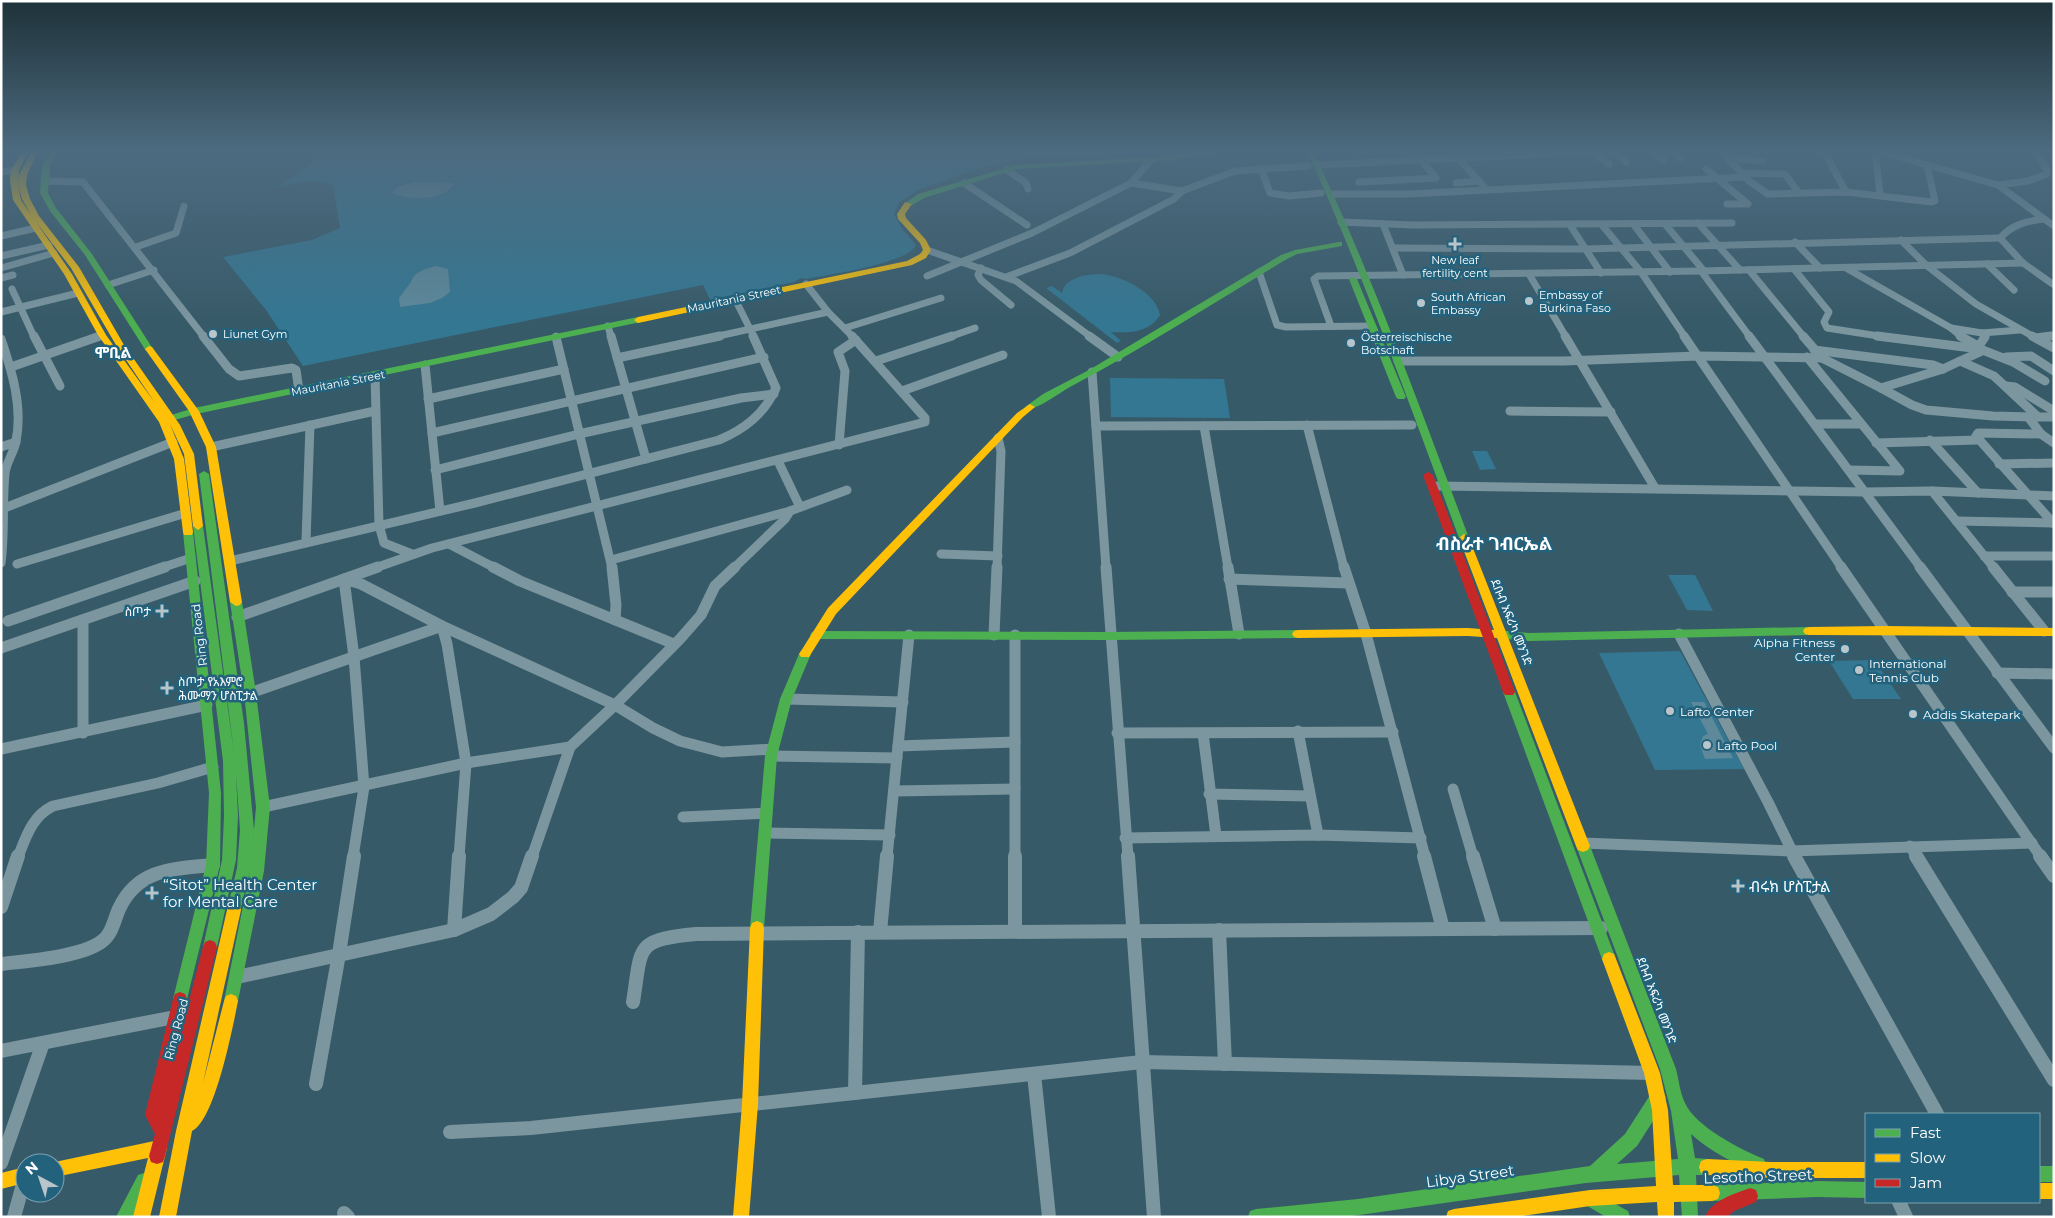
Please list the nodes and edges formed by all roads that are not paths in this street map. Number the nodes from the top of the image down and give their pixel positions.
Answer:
1 (24, 208) edge
2 (33, 208) edge
3 (43, 208) edge
4 (54, 208) edge
5 (104, 208) edge
6 (183, 208) edge
7 (904, 208) edge
8 (1001, 208) edge
9 (1082, 208) edge
10 (1158, 208) edge
11 (1330, 208) edge
12 (1333, 208) edge
13 (2029, 208) edge
14 (2044, 219) junction
15 (1341, 222) junction
16 (1698, 223) junction
17 (1732, 223) dead end
18 (1383, 224) junction
19 (1570, 224) junction
20 (1634, 224) junction
21 (1665, 224) junction
22 (1027, 225) dead end
23 (1602, 225) junction
24 (2053, 226) edge
25 (36, 228) junction
26 (1, 236) edge
27 (2000, 238) junction
28 (1901, 240) junction
29 (1795, 242) junction
30 (1339, 244) junction
31 (1717, 245) junction
32 (1683, 246) junction
33 (136, 247) junction
34 (1650, 247) junction
35 (1393, 248) junction
36 (1620, 248) junction
37 (51, 249) junction
38 (1585, 249) junction
39 (927, 250) junction
40 (1, 256) edge
41 (963, 261) junction
42 (2023, 263) junction
43 (1986, 264) junction
44 (1926, 265) junction
45 (1, 268) edge
46 (981, 268) junction
47 (1820, 268) junction
48 (1845, 268) junction
49 (1794, 269) junction
50 (154, 270) junction
51 (1744, 270) junction
52 (1702, 271) junction
53 (1260, 272) junction
54 (1641, 272) junction
55 (1670, 272) junction
56 (1601, 273) junction
57 (1529, 274) junction
58 (13, 275) dead end
59 (926, 276) dead end
60 (1357, 276) junction
61 (1404, 276) junction
62 (1006, 277) junction
63 (1, 278) edge
64 (806, 284) junction
65 (108, 285) junction
66 (2054, 285) edge
67 (12, 289) dead end
68 (2014, 290) dead end
69 (78, 293) junction
70 (941, 298) dead end
71 (736, 299) junction
72 (1011, 305) dead end
73 (19, 307) junction
74 (1, 312) edge
75 (828, 312) junction
76 (608, 326) junction
77 (1331, 326) junction
78 (1372, 326) junction
79 (751, 327) junction
80 (845, 328) junction
81 (975, 328) dead end
82 (1951, 328) junction
83 (2020, 330) junction
84 (1982, 334) junction
85 (102, 335) junction
86 (2054, 335) edge
87 (556, 337) junction
88 (2036, 338) junction
89 (1, 339) edge
90 (856, 340) junction
91 (1980, 348) junction
92 (2054, 348) edge
93 (1814, 350) junction
94 (1003, 355) dead end
95 (44, 356) junction
96 (1698, 356) junction
97 (1764, 356) junction
98 (764, 357) junction
99 (1118, 357) junction
100 (617, 358) junction
101 (1807, 358) junction
102 (1822, 358) junction
103 (2002, 358) junction
104 (1581, 359) junction
105 (876, 361) junction
106 (1398, 361) junction
107 (1960, 361) junction
108 (424, 365) junction
109 (11, 367) junction
110 (564, 369) junction
111 (1943, 369) junction
112 (2054, 371) edge
113 (1092, 372) junction
114 (375, 376) junction
115 (2045, 381) dead end
116 (60, 386) dead end
117 (2006, 386) junction
118 (1881, 388) junction
119 (626, 389) junction
120 (299, 391) junction
121 (902, 392) junction
122 (774, 394) junction
123 (428, 399) junction
124 (572, 401) junction
125 (2054, 410) edge
126 (194, 411) junction
127 (375, 411) junction
128 (1510, 411) dead end
129 (1611, 412) junction
130 (176, 416) junction
131 (2054, 417) edge
132 (2029, 418) junction
133 (2039, 418) junction
134 (635, 422) junction
135 (1815, 424) junction
136 (1860, 424) junction
137 (310, 425) junction
138 (1307, 425) junction
139 (1412, 425) junction
140 (1096, 426) junction
141 (1204, 426) junction
142 (432, 433) junction
143 (580, 434) junction
144 (2041, 434) junction
145 (998, 438) junction
146 (1930, 440) junction
147 (1978, 440) junction
148 (16, 442) junction
149 (173, 442) junction
150 (1876, 443) junction
151 (2054, 443) edge
152 (839, 445) junction
153 (1, 447) edge
154 (211, 447) junction
155 (646, 459) junction
156 (778, 461) junction
157 (2054, 463) edge
158 (1999, 464) junction
159 (435, 470) junction
160 (1849, 470) junction
161 (589, 474) junction
162 (1437, 486) junction
163 (1655, 488) junction
164 (848, 490) dead end
165 (1790, 491) junction
166 (1932, 491) junction
167 (1865, 492) junction
168 (1978, 493) junction
169 (2027, 496) junction
170 (2054, 496) edge
171 (800, 507) junction
172 (4, 508) edge
173 (598, 508) junction
174 (440, 511) junction
175 (790, 511) junction
176 (186, 513) junction
177 (1956, 522) junction
178 (2053, 523) edge
179 (379, 524) junction
180 (306, 541) junction
181 (449, 544) junction
182 (2, 551) edge
183 (412, 554) junction
184 (941, 554) dead end
185 (998, 556) junction
186 (1984, 556) junction
187 (2054, 556) edge
188 (191, 558) junction
189 (611, 560) junction
190 (230, 561) junction
191 (1, 563) edge
192 (17, 564) dead end
193 (344, 579) junction
194 (1229, 579) junction
195 (195, 581) junction
196 (1348, 584) junction
197 (2012, 592) junction
198 (2054, 592) edge
199 (237, 616) junction
200 (83, 620) junction
201 (614, 620) junction
202 (8, 621) dead end
203 (442, 626) junction
204 (1884, 630) junction
205 (1968, 631) junction
206 (2049, 632) edge
207 (1239, 634) junction
208 (1366, 634) junction
209 (1487, 634) junction
210 (1678, 634) junction
211 (816, 635) junction
212 (909, 635) junction
213 (994, 635) junction
214 (1015, 635) junction
215 (1503, 635) junction
216 (1110, 636) junction
217 (674, 644) junction
218 (1, 648) edge
219 (354, 657) junction
220 (1997, 673) junction
221 (2054, 674) edge
222 (250, 693) junction
223 (786, 699) junction
224 (903, 702) junction
225 (208, 705) junction
226 (616, 705) junction
227 (1298, 731) junction
228 (1393, 732) junction
229 (2041, 732) junction
230 (2054, 732) edge
231 (83, 733) junction
232 (1118, 733) junction
233 (1203, 733) junction
234 (1015, 742) junction
235 (898, 746) junction
236 (570, 747) junction
237 (2054, 748) edge
238 (1, 749) edge
239 (772, 752) junction
240 (897, 758) junction
241 (466, 763) junction
242 (214, 767) junction
243 (364, 787) junction
244 (1015, 788) junction
245 (1453, 789) dead end
246 (894, 791) junction
247 (1209, 794) junction
248 (1310, 796) junction
249 (264, 807) junction
250 (767, 813) junction
251 (683, 817) dead end
252 (765, 833) junction
253 (890, 835) junction
254 (1318, 835) junction
255 (1216, 836) junction
256 (1125, 838) junction
257 (1421, 838) junction
258 (1582, 842) junction
259 (2032, 844) junction
260 (1910, 846) junction
261 (1791, 851) junction
262 (2048, 860) edge
263 (212, 865) junction
264 (2054, 876) edge
265 (1, 907) edge
266 (1600, 928) junction
267 (1443, 929) junction
268 (1494, 929) junction
269 (1615, 929) junction
270 (454, 930) junction
271 (1132, 930) junction
272 (1218, 930) junction
273 (1015, 931) junction
274 (757, 932) junction
275 (858, 932) junction
276 (880, 932) junction
277 (339, 954) junction
278 (1, 964) edge
279 (237, 978) junction
280 (633, 1002) dead end
281 (175, 1017) junction
282 (43, 1043) junction
283 (1, 1051) edge
284 (1142, 1062) junction
285 (1225, 1064) junction
286 (1652, 1073) junction
287 (1034, 1074) junction
288 (2054, 1080) edge
289 (316, 1084) dead end
290 (855, 1092) junction
291 (1658, 1098) junction
292 (750, 1104) junction
293 (1678, 1107) junction
294 (1936, 1113) edge
295 (184, 1131) junction
296 (450, 1132) dead end
297 (163, 1133) junction
298 (157, 1154) junction
299 (1, 1163) edge
300 (1688, 1166) junction
301 (65, 1168) edge
302 (1663, 1168) junction
303 (1770, 1170) junction
304 (1865, 1170) edge
305 (1594, 1174) junction
306 (2040, 1174) edge
307 (2054, 1174) edge
308 (15, 1178) edge
309 (1, 1181) edge
310 (1865, 1190) edge
311 (2040, 1191) edge
312 (2054, 1191) edge
313 (1758, 1192) junction
314 (1666, 1194) junction
315 (1690, 1194) junction
316 (171, 1198) junction
317 (1590, 1198) junction
318 (18, 1203) edge
319 (1899, 1203) edge
320 (14, 1217) edge
321 (124, 1217) edge
322 (141, 1217) edge
323 (167, 1217) edge
324 (172, 1217) edge
325 (741, 1217) edge
326 (1049, 1217) edge
327 (1154, 1217) edge
328 (1256, 1217) edge
329 (1454, 1217) edge
330 (1622, 1217) edge
331 (1666, 1217) edge
332 (1690, 1217) edge
333 (1713, 1217) edge
334 (1906, 1217) edge

1 - 25 main road
2 - 130 main road, Ring Road
3 - 130 main road, Ring Road
4 - 65 main road
5 - 33 street
6 - 33 street
7 - 39 main road
8 - 22 street
9 - 41 street
10 - 62 street
11 - 30 main road, ደቡብ አፍሪካ መንገድ
12 - 15 main road, ደቡብ አፍሪካ መንገድ
13 - 14 street
14 - 24 street
14 - 27 street
15 - 18 street
15 - 60 main road, ደቡብ አፍሪካ መንገድ
16 - 17 street
16 - 21 street
16 - 31 street
18 - 19 street
18 - 35 street
19 - 23 street
19 - 38 street
20 - 21 street
20 - 23 street
20 - 34 street
21 - 32 street
23 - 36 street
25 - 26 street
25 - 37 main road
27 - 28 street
27 - 42 street
28 - 29 street
28 - 44 street
29 - 31 street
29 - 47 street
30 - 53 main road
30 - 60 main road, ደቡብ አፍሪካ መንገድ
31 - 32 street
31 - 51 street
32 - 34 street
32 - 52 street
33 - 50 street
34 - 36 street
34 - 55 street
35 - 38 street
35 - 61 street
36 - 38 street
36 - 54 street
37 - 40 street
37 - 45 street
37 - 69 main road
38 - 56 street
39 - 41 street
39 - 64 main road, Mauritania Street
41 - 46 street
41 - 59 street
42 - 43 street
42 - 66 street
43 - 44 street
43 - 68 street
44 - 48 street
44 - 83 street
46 - 62 street
46 - 72 street
47 - 48 street
47 - 49 street
48 - 82 street
49 - 51 street
49 - 91 street
50 - 65 street
50 - 120 street
51 - 52 street
51 - 93 street
52 - 55 street
52 - 97 street
53 - 77 street
53 - 99 main road
54 - 55 street
54 - 56 street
54 - 96 street
56 - 57 street
57 - 61 street
57 - 104 street
58 - 63 street
60 - 61 street
60 - 77 street
60 - 78 main road, ደቡብ አፍሪካ መንገድ
60 - 106 main road, ደቡብ አፍሪካ መንገድ
62 - 99 street
64 - 71 main road, Mauritania Street
64 - 75 street
65 - 126 main road
67 - 73 street
69 - 73 street
69 - 85 main road
70 - 80 street
71 - 76 main road, Mauritania Street
71 - 79 street
73 - 74 street
73 - 95 street
75 - 79 street
75 - 80 street
76 - 87 main road, Mauritania Street
76 - 100 street
77 - 78 street
78 - 139 main road, ደቡብ አፍሪካ መንገድ
79 - 98 street
79 - 100 street
80 - 90 street
81 - 105 street
82 - 84 street
82 - 91 street
83 - 84 street
83 - 88 street
84 - 91 street
85 - 95 street
85 - 149 main road
86 - 88 street
87 - 108 main road, Mauritania Street
87 - 110 street
88 - 92 street
89 - 109 street
90 - 105 street
90 - 152 street
91 - 103 street
91 - 107 street
93 - 102 street
93 - 111 street
94 - 121 street
95 - 109 street
95 - 116 street
96 - 97 street
96 - 104 street
96 - 165 street
97 - 101 street
97 - 135 street
98 - 119 street
98 - 122 street
99 - 113 main road
100 - 119 street
101 - 102 street
101 - 136 street
102 - 118 street
103 - 112 street
103 - 115 street
104 - 106 street
104 - 129 street
105 - 121 street
106 - 162 main road, ደቡብ አፍሪካ መንገድ
107 - 111 street
107 - 117 street
108 - 114 main road, Mauritania Street
108 - 123 street
109 - 148 street
110 - 123 street
110 - 124 street
111 - 118 street
113 - 140 street
113 - 145 main road
114 - 120 main road, Mauritania Street
114 - 127 street
117 - 125 street
117 - 133 street
118 - 132 street
119 - 124 street
119 - 134 street
120 - 126 main road, Mauritania Street
121 - 152 street
122 - 134 street
122 - 155 street
123 - 142 street
124 - 142 street
124 - 143 street
126 - 130 main road, Mauritania Street
126 - 154 main road
127 - 137 street
127 - 179 street
128 - 129 street
129 - 163 street
130 - 295 main road, Ring Road
130 - 297 main road, Ring Road
131 - 133 street
132 - 133 street
132 - 144 street
134 - 143 street
134 - 155 street
135 - 136 street
135 - 160 street
136 - 150 street
137 - 154 street
137 - 180 street
138 - 139 street
138 - 141 street
138 - 196 street
139 - 162 main road, ደቡብ አፍሪካ መንገድ
140 - 141 street
140 - 216 street
141 - 194 street
142 - 159 street
143 - 159 street
143 - 161 street
144 - 147 street
144 - 151 street
145 - 185 street
145 - 211 main road
146 - 147 street
146 - 150 street
146 - 168 street
147 - 158 street
148 - 153 street
148 - 172 street
149 - 172 street
149 - 176 main road
150 - 160 street
152 - 156 street
154 - 190 main road
155 - 161 street
156 - 171 street
156 - 173 street
157 - 158 street
158 - 169 street
159 - 174 street
160 - 167 street
161 - 173 street
161 - 174 street
162 - 163 street
162 - 209 main road, ደቡብ አፍሪካ መንገድ
162 - 215 main road, ደቡብ አፍሪካ መንገድ
163 - 165 street
164 - 171 street
165 - 167 street
165 - 204 street
166 - 167 street
166 - 168 street
166 - 177 street
167 - 205 street
168 - 169 street
169 - 170 street
169 - 178 street
171 - 175 street
172 - 182 street
173 - 181 street
173 - 189 street
174 - 179 street
175 - 189 street
175 - 217 street
176 - 188 main road
176 - 192 street
177 - 178 street
177 - 186 street
179 - 180 street
179 - 183 street
180 - 190 street
181 - 183 street
181 - 201 street
182 - 191 street
183 - 193 street
184 - 185 street
185 - 213 street
186 - 187 street
186 - 197 street
188 - 195 main road
188 - 202 street
189 - 201 street
190 - 199 main road
193 - 199 street
193 - 203 street
193 - 219 street
194 - 196 street
194 - 207 street
195 - 200 street
195 - 225 main road
196 - 208 street
197 - 198 street
197 - 206 street
199 - 222 main road
200 - 218 street
200 - 231 street
201 - 217 street
203 - 219 street
203 - 226 street
203 - 241 street
204 - 205 main road
204 - 210 main road
204 - 259 street
205 - 206 main road
205 - 220 street
207 - 208 main road
207 - 216 main road
208 - 209 main road
208 - 228 street
209 - 215 main road
209 - 266 main road, ደቡብ አፍሪካ መንገድ
210 - 215 main road
210 - 261 street
211 - 212 main road
211 - 223 main road
212 - 213 main road
212 - 224 street
213 - 214 main road
214 - 216 main road
214 - 234 street
215 - 258 main road, ደቡብ አፍሪካ መንገድ
216 - 232 street
217 - 226 street
219 - 222 street
219 - 243 street
220 - 221 street
220 - 229 street
222 - 249 main road
223 - 224 street
223 - 239 main road
224 - 235 street
225 - 231 street
225 - 242 main road
226 - 236 street
226 - 239 street
227 - 228 street
227 - 233 street
227 - 248 street
228 - 257 street
229 - 230 street
229 - 237 street
231 - 238 street
232 - 233 street
232 - 256 street
233 - 247 street
234 - 235 street
234 - 244 street
235 - 240 street
236 - 241 street
236 - 270 street
239 - 240 street
239 - 250 main road
240 - 246 street
241 - 243 street
241 - 270 street
242 - 263 main road
242 - 265 street
243 - 249 street
243 - 277 street
244 - 246 street
244 - 273 street
245 - 268 street
246 - 253 street
247 - 248 street
247 - 255 street
248 - 254 street
249 - 279 main road
250 - 251 street
250 - 252 main road
252 - 253 street
252 - 274 main road
253 - 276 street
254 - 255 street
254 - 257 street
255 - 256 street
256 - 271 street
257 - 267 street
258 - 261 street
258 - 269 main road, ደቡብ አፍሪካ መንገድ
259 - 260 street
259 - 262 street
260 - 261 street
260 - 288 street
261 - 294 street
262 - 264 street
263 - 278 street
263 - 281 main road
266 - 268 street
266 - 269 street
266 - 286 main road, ደቡብ አፍሪካ መንገድ
267 - 268 street
267 - 272 street
269 - 293 main road, ደቡብ አፍሪካ መንገድ
270 - 277 street
271 - 272 street
271 - 273 street
271 - 284 street
272 - 285 street
273 - 276 street
274 - 275 street
274 - 280 street
274 - 292 main road
275 - 276 street
275 - 290 street
277 - 279 street
277 - 289 street
279 - 295 main road
281 - 282 street
281 - 297 main road
282 - 283 street
282 - 299 street
284 - 285 street
284 - 287 street
284 - 327 street
285 - 286 street
286 - 291 main road, ደቡብ አፍሪካ መንገድ
287 - 290 street
287 - 326 street
290 - 292 street
291 - 302 main road, ደቡብ አፍሪካ መንገድ
291 - 305 main road
292 - 296 street
292 - 325 main road
293 - 300 main road, ደቡብ አፍሪካ መንገድ
293 - 303 main road
295 - 316 main road, Ring Road
297 - 298 main road, Ring Road
298 - 301 main road
298 - 321 main road
298 - 322 main road, Ring Road
300 - 302 main road, Libya Street
300 - 303 main road, Lesotho Street
300 - 315 main road, ደቡብ አፍሪካ መንገድ
302 - 305 main road, Libya Street
302 - 314 main road, ደቡብ አፍሪካ መንገድ
303 - 304 main road, Lesotho Street
305 - 328 main road, Libya Street
306 - 307 main road
308 - 309 main road
310 - 313 main road, Lesotho Street
311 - 312 main road
313 - 315 main road, Lesotho Street
313 - 333 main road
314 - 315 main road, Lesotho Street
314 - 317 main road, Lesotho Street
314 - 331 main road, ደቡብ አፍሪካ መንገድ
315 - 332 main road, ደቡብ አፍሪካ መንገድ
316 - 323 main road, Ring Road
316 - 324 main road
317 - 329 main road
317 - 330 main road
318 - 320 street
319 - 334 street

